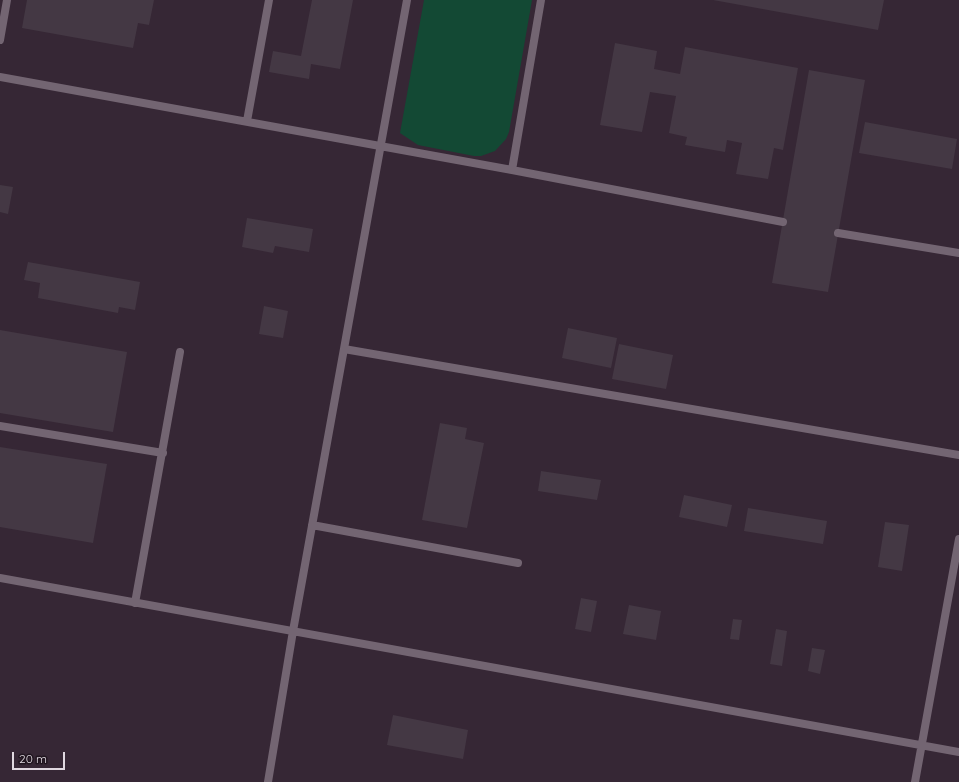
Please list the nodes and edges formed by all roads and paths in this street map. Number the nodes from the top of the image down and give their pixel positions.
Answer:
1 (7, 0) edge
2 (269, 0) edge
3 (407, 0) edge
4 (541, 0) edge
5 (0, 40) edge
6 (0, 77) edge
7 (247, 122) junction
8 (381, 146) junction
9 (512, 170) junction
10 (783, 222) dead end
11 (838, 233) dead end
12 (959, 253) edge
13 (344, 349) junction
14 (180, 352) dead end
15 (0, 426) edge
16 (163, 453) junction
17 (959, 455) edge
18 (312, 525) junction
19 (959, 539) edge
20 (518, 563) dead end
21 (0, 578) edge
22 (135, 602) junction
23 (293, 631) junction
24 (922, 745) junction
25 (959, 752) edge
26 (268, 782) edge
27 (915, 782) edge

1 - 5 lane
2 - 7 lane
3 - 8 lane
4 - 9 lane
6 - 7 lane
7 - 8 lane
8 - 9 lane
8 - 13 lane
9 - 10 lane
11 - 12 lane
13 - 17 lane
13 - 18 lane
14 - 16 lane
15 - 16 lane
16 - 22 lane
18 - 20 lane
18 - 23 lane
19 - 24 lane
21 - 22 lane
22 - 23 lane
23 - 24 lane
23 - 26 lane
24 - 25 lane
24 - 27 lane

